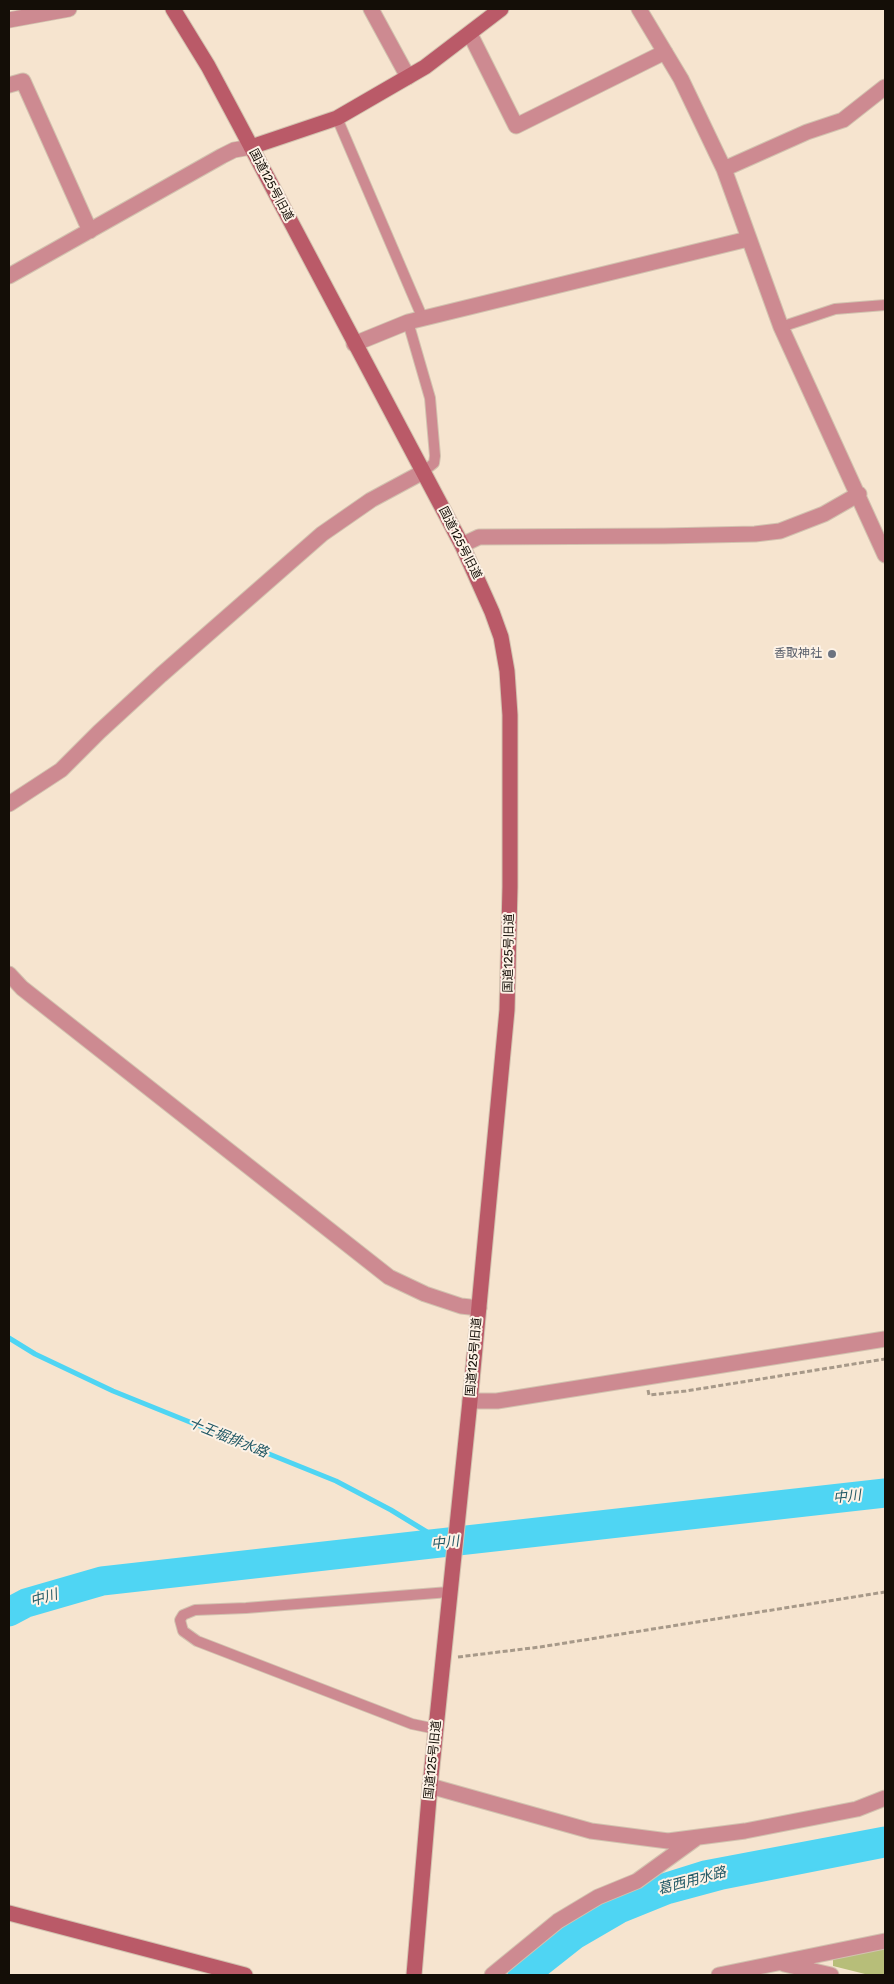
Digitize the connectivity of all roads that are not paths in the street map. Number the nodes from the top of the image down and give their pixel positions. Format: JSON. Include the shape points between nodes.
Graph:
{"nodes":[{"id":1,"x":69,"y":9,"type":"edge"},
{"id":2,"x":173,"y":9,"type":"edge"},
{"id":3,"x":371,"y":9,"type":"edge"},
{"id":4,"x":501,"y":9,"type":"edge"},
{"id":5,"x":639,"y":9,"type":"edge"},
{"id":6,"x":9,"y":20,"type":"edge"},
{"id":7,"x":470,"y":34,"type":"junction"},
{"id":8,"x":665,"y":52,"type":"junction"},
{"id":9,"x":408,"y":77,"type":"junction"},
{"id":10,"x":9,"y":84,"type":"edge"},
{"id":11,"x":885,"y":88,"type":"edge"},
{"id":12,"x":337,"y":118,"type":"junction"},
{"id":13,"x":251,"y":147,"type":"junction"},
{"id":14,"x":724,"y":169,"type":"junction"},
{"id":15,"x":90,"y":231,"type":"junction"},
{"id":16,"x":748,"y":239,"type":"junction"},
{"id":17,"x":9,"y":276,"type":"edge"},
{"id":18,"x":885,"y":305,"type":"edge"},
{"id":19,"x":416,"y":321,"type":"junction"},
{"id":20,"x":781,"y":327,"type":"junction"},
{"id":21,"x":354,"y":344,"type":"junction"},
{"id":22,"x":423,"y":472,"type":"junction"},
{"id":23,"x":859,"y":494,"type":"junction"},
{"id":24,"x":462,"y":545,"type":"junction"},
{"id":25,"x":885,"y":555,"type":"edge"},
{"id":26,"x":9,"y":804,"type":"edge"},
{"id":27,"x":9,"y":974,"type":"edge"},
{"id":28,"x":479,"y":1308,"type":"junction"},
{"id":29,"x":885,"y":1339,"type":"edge"},
{"id":30,"x":470,"y":1401,"type":"junction"},
{"id":31,"x":450,"y":1587,"type":"junction"},
{"id":32,"x":436,"y":1729,"type":"junction"},
{"id":33,"x":430,"y":1786,"type":"junction"},
{"id":34,"x":885,"y":1798,"type":"edge"},
{"id":35,"x":698,"y":1837,"type":"junction"},
{"id":36,"x":9,"y":1913,"type":"edge"},
{"id":37,"x":885,"y":1940,"type":"edge"},
{"id":38,"x":781,"y":1963,"type":"junction"},
{"id":39,"x":245,"y":1975,"type":"edge"},
{"id":40,"x":414,"y":1975,"type":"edge"},
{"id":41,"x":492,"y":1975,"type":"edge"},
{"id":42,"x":719,"y":1975,"type":"edge"},
{"id":43,"x":831,"y":1975,"type":"edge"}],
"edges":[{"from":1,"to":6,"type":"street"},
{"from":2,"to":13,"type":"street","name":"国道125号旧道"},
{"from":3,"to":9,"type":"street"},
{"from":4,"to":7,"type":"street"},
{"from":5,"to":8,"type":"street"},
{"from":7,"to":8,"type":"street","via":[[516,126]]},
{"from":7,"to":9,"type":"street"},
{"from":8,"to":14,"type":"street"},
{"from":9,"to":12,"type":"street"},
{"from":10,"to":15,"type":"street","via":[[23,81]]},
{"from":11,"to":14,"type":"street","via":[[844,120],[806,132]]},
{"from":12,"to":13,"type":"street"},
{"from":12,"to":19,"type":"lane"},
{"from":13,"to":15,"type":"street","via":[[222,156]]},
{"from":13,"to":21,"type":"street","name":"国道125号旧道"},
{"from":14,"to":16,"type":"street"},
{"from":15,"to":17,"type":"street"},
{"from":16,"to":19,"type":"street"},
{"from":16,"to":20,"type":"street"},
{"from":18,"to":20,"type":"lane","via":[[835,309]]},
{"from":19,"to":21,"type":"street"},
{"from":19,"to":22,"type":"lane","via":[[430,398],[435,456],[434,463]]},
{"from":20,"to":23,"type":"street"},
{"from":21,"to":22,"type":"street","name":"国道125号旧道"},
{"from":22,"to":24,"type":"street","name":"国道125号旧道"},
{"from":22,"to":26,"type":"street","via":[[371,500],[322,534],[162,674],[61,770]]},
{"from":23,"to":24,"type":"street","via":[[824,514],[780,531],[664,536],[479,537]]},
{"from":23,"to":25,"type":"street"},
{"from":24,"to":28,"type":"street","name":"国道125号旧道","via":[[501,637],[510,715],[507,1010]]},
{"from":27,"to":28,"type":"street","via":[[22,988],[389,1277],[425,1294],[461,1306]]},
{"from":28,"to":30,"type":"street","name":"国道125号旧道"},
{"from":29,"to":30,"type":"street","via":[[497,1401]]},
{"from":30,"to":31,"type":"street","name":"国道125号旧道"},
{"from":31,"to":32,"type":"street","name":"国道125号旧道"},
{"from":31,"to":32,"type":"lane","via":[[246,1608],[196,1610],[183,1615],[180,1620],[183,1630],[197,1641],[412,1724]]},
{"from":32,"to":33,"type":"street","name":"国道125号旧道"},
{"from":33,"to":35,"type":"street","via":[[591,1831],[668,1841]]},
{"from":33,"to":40,"type":"street","name":"国道125号旧道"},
{"from":34,"to":35,"type":"street","via":[[857,1809]]},
{"from":35,"to":41,"type":"street","via":[[637,1881],[558,1921]]},
{"from":36,"to":39,"type":"street"},
{"from":37,"to":38,"type":"street"},
{"from":38,"to":42,"type":"street"},
{"from":38,"to":43,"type":"street"}]}
